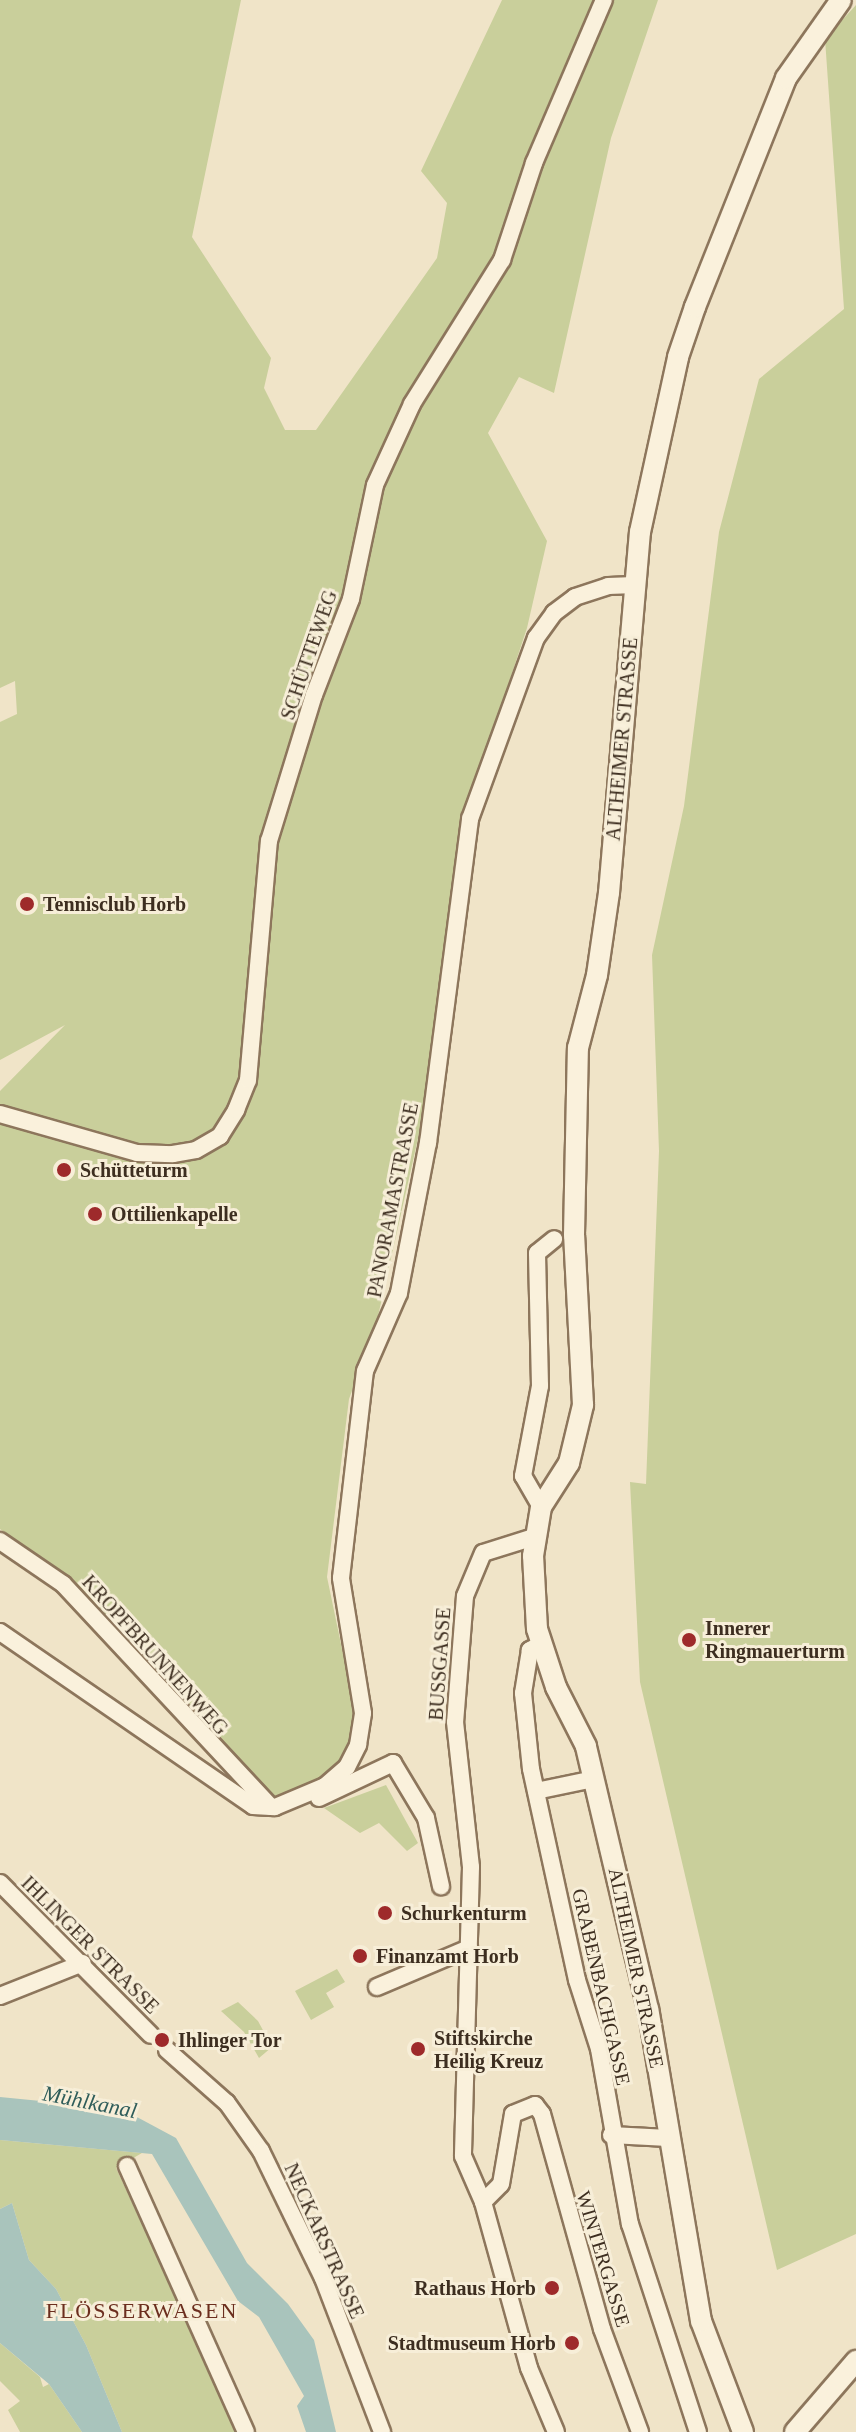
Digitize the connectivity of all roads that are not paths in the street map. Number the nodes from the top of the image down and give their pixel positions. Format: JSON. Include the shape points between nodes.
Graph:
{"nodes":[{"id":1,"x":604,"y":0,"type":"edge"},
{"id":2,"x":841,"y":0,"type":"edge"},
{"id":3,"x":635,"y":585,"type":"junction"},
{"id":4,"x":0,"y":1114,"type":"edge"},
{"id":5,"x":554,"y":1239,"type":"dead end"},
{"id":6,"x":541,"y":1507,"type":"junction"},
{"id":7,"x":534,"y":1537,"type":"junction"},
{"id":8,"x":0,"y":1541,"type":"edge"},
{"id":9,"x":0,"y":1632,"type":"edge"},
{"id":10,"x":541,"y":1644,"type":"junction"},
{"id":11,"x":594,"y":1779,"type":"junction"},
{"id":12,"x":536,"y":1791,"type":"junction"},
{"id":13,"x":295,"y":1798,"type":"junction"},
{"id":14,"x":271,"y":1807,"type":"junction"},
{"id":15,"x":0,"y":1883,"type":"edge"},
{"id":16,"x":441,"y":1886,"type":"dead end"},
{"id":17,"x":469,"y":1940,"type":"junction"},
{"id":18,"x":83,"y":1963,"type":"junction"},
{"id":19,"x":377,"y":1987,"type":"dead end"},
{"id":20,"x":0,"y":1996,"type":"edge"},
{"id":21,"x":151,"y":2035,"type":"dead end"},
{"id":22,"x":167,"y":2050,"type":"dead end"},
{"id":23,"x":611,"y":2135,"type":"junction"},
{"id":24,"x":668,"y":2138,"type":"junction"},
{"id":25,"x":127,"y":2166,"type":"dead end"},
{"id":26,"x":483,"y":2202,"type":"junction"},
{"id":27,"x":856,"y":2361,"type":"edge"},
{"id":28,"x":246,"y":2432,"type":"edge"},
{"id":29,"x":382,"y":2432,"type":"edge"},
{"id":30,"x":556,"y":2432,"type":"edge"},
{"id":31,"x":640,"y":2432,"type":"edge"},
{"id":32,"x":698,"y":2432,"type":"edge"},
{"id":33,"x":743,"y":2432,"type":"edge"},
{"id":34,"x":795,"y":2432,"type":"edge"}],
"edges":[{"from":1,"to":4,"type":"street","name":"SCHÜTTEWEG","via":[[534,163],[502,260],[412,404],[375,485],[351,599],[314,695],[269,841],[248,1080],[236,1110],[220,1136],[196,1150],[173,1154],[137,1153]]},
{"from":2,"to":3,"type":"street","name":"ALTHEIMER STRASSE","via":[[786,78],[695,307],[665,409]]},
{"from":3,"to":6,"type":"street","name":"ALTHEIMER STRASSE","via":[[609,893],[597,975],[578,1048],[574,1235],[583,1405],[569,1463]]},
{"from":3,"to":13,"type":"street","name":"PANORAMASTRASSE","via":[[608,586],[575,597],[554,613],[536,638],[470,819],[428,1143],[399,1293],[363,1386],[341,1578],[363,1713],[358,1745],[347,1767],[325,1786]]},
{"from":5,"to":6,"type":"street","via":[[537,1253],[540,1386],[523,1476]]},
{"from":6,"to":7,"type":"street","name":"ALTHEIMER STRASSE"},
{"from":7,"to":10,"type":"street","name":"ALTHEIMER STRASSE","via":[[534,1614]]},
{"from":7,"to":17,"type":"street","name":"BUSSGASSE","via":[[483,1553],[465,1596],[455,1722],[469,1819]]},
{"from":8,"to":14,"type":"street","name":"KROPFBRUNNENWEG","via":[[81,1601]]},
{"from":9,"to":14,"type":"street","via":[[238,1798]]},
{"from":10,"to":11,"type":"street","name":"ALTHEIMER STRASSE","via":[[583,1738]]},
{"from":10,"to":12,"type":"street","name":"GRABENBACHGASSE","via":[[530,1650],[523,1693]]},
{"from":11,"to":12,"type":"street"},
{"from":11,"to":24,"type":"street","name":"ALTHEIMER STRASSE","via":[[648,2009]]},
{"from":12,"to":23,"type":"street","name":"GRABENBACHGASSE","via":[[577,1980],[599,2049]]},
{"from":13,"to":14,"type":"street","name":"PANORAMASTRASSE"},
{"from":13,"to":16,"type":"street","via":[[308,1803],[393,1763],[426,1818]]},
{"from":15,"to":18,"type":"street","name":"IHLINGER STRASSE"},
{"from":17,"to":19,"type":"street"},
{"from":17,"to":26,"type":"street","name":"BUSSGASSE","via":[[463,2156]]},
{"from":18,"to":20,"type":"street"},
{"from":18,"to":21,"type":"street","name":"IHLINGER STRASSE"},
{"from":22,"to":29,"type":"street","name":"NECKARSTRASSE","via":[[227,2103],[261,2151],[323,2278]]},
{"from":23,"to":24,"type":"street"},
{"from":23,"to":32,"type":"street","name":"GRABENBACHGASSE","via":[[630,2224]]},
{"from":24,"to":33,"type":"street","name":"ALTHEIMER STRASSE","via":[[701,2321]]},
{"from":25,"to":28,"type":"street"},
{"from":26,"to":30,"type":"street","name":"BUSSGASSE","via":[[529,2368]]},
{"from":26,"to":31,"type":"street","name":"WINTERGASSE","via":[[501,2184],[513,2114],[535,2105],[542,2114],[576,2248]]},
{"from":27,"to":34,"type":"street"}]}
